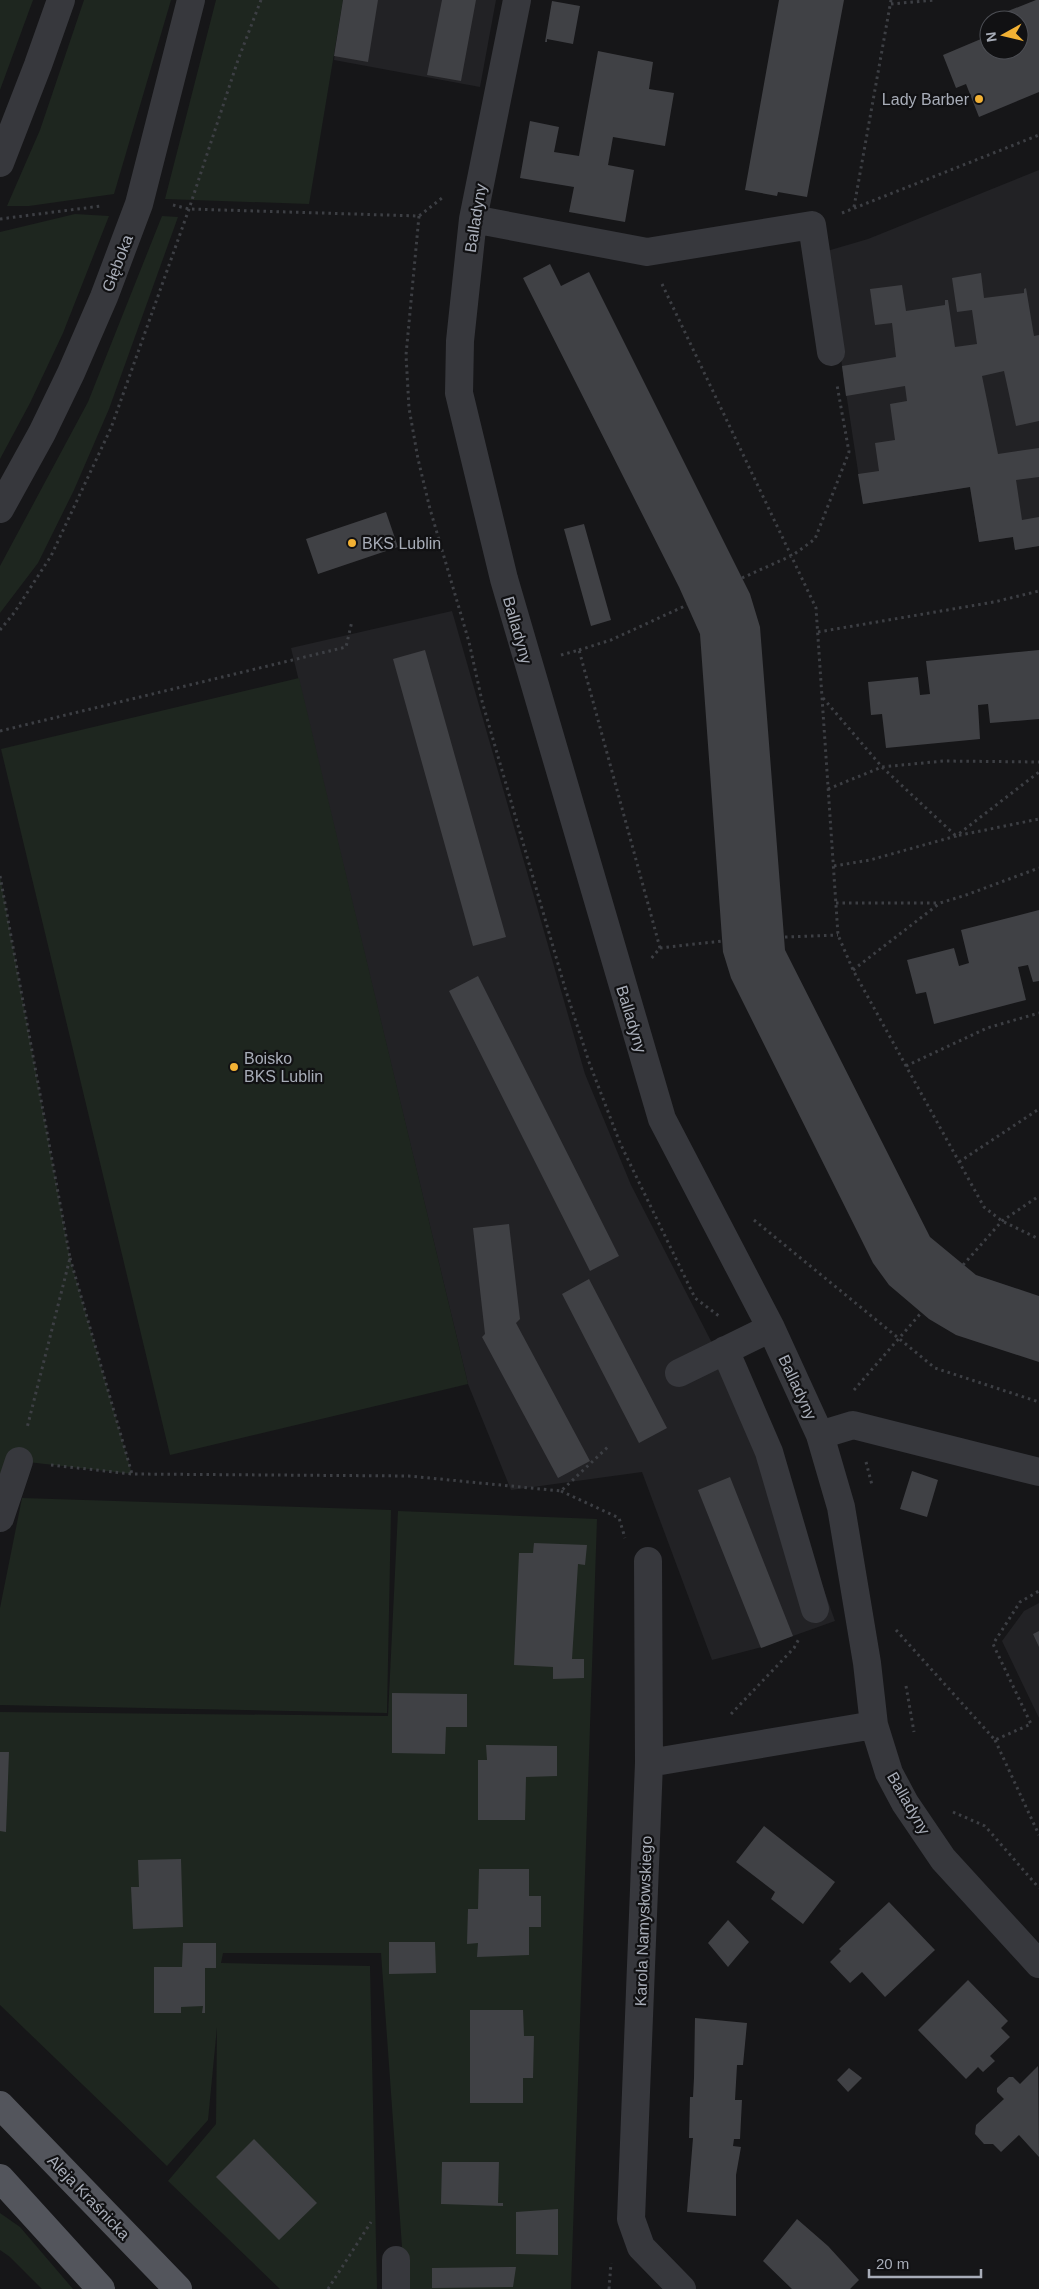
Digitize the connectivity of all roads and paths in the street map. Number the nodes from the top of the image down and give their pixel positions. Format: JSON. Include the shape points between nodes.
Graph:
{"nodes":[{"id":1,"x":61,"y":0,"type":"edge"},
{"id":2,"x":191,"y":0,"type":"edge"},
{"id":3,"x":261,"y":0,"type":"edge"},
{"id":4,"x":517,"y":0,"type":"edge"},
{"id":5,"x":935,"y":0,"type":"edge"},
{"id":6,"x":891,"y":2,"type":"edge"},
{"id":7,"x":1039,"y":135,"type":"edge"},
{"id":8,"x":0,"y":163,"type":"edge"},
{"id":9,"x":445,"y":195,"type":"dead end"},
{"id":10,"x":166,"y":203,"type":"dead end"},
{"id":11,"x":102,"y":206,"type":"dead end"},
{"id":12,"x":854,"y":208,"type":"junction"},
{"id":13,"x":189,"y":209,"type":"junction"},
{"id":14,"x":419,"y":216,"type":"junction"},
{"id":15,"x":473,"y":219,"type":"junction"},
{"id":16,"x":0,"y":220,"type":"edge"},
{"id":17,"x":812,"y":225,"type":"junction"},
{"id":18,"x":647,"y":252,"type":"junction"},
{"id":19,"x":831,"y":352,"type":"joint"},
{"id":20,"x":0,"y":509,"type":"edge"},
{"id":21,"x":793,"y":555,"type":"junction"},
{"id":22,"x":742,"y":578,"type":"dead end"},
{"id":23,"x":1039,"y":592,"type":"edge"},
{"id":24,"x":687,"y":605,"type":"dead end"},
{"id":25,"x":352,"y":621,"type":"dead end"},
{"id":26,"x":0,"y":630,"type":"edge"},
{"id":27,"x":818,"y":632,"type":"junction"},
{"id":28,"x":558,"y":646,"type":"dead end"},
{"id":29,"x":579,"y":650,"type":"junction"},
{"id":30,"x":822,"y":697,"type":"junction"},
{"id":31,"x":0,"y":731,"type":"edge"},
{"id":32,"x":1039,"y":762,"type":"edge"},
{"id":33,"x":882,"y":767,"type":"junction"},
{"id":34,"x":1039,"y":772,"type":"edge"},
{"id":35,"x":828,"y":788,"type":"junction"},
{"id":36,"x":1039,"y":819,"type":"edge"},
{"id":37,"x":956,"y":836,"type":"junction"},
{"id":38,"x":834,"y":866,"type":"junction"},
{"id":39,"x":1039,"y":868,"type":"edge"},
{"id":40,"x":0,"y":876,"type":"edge"},
{"id":41,"x":836,"y":903,"type":"junction"},
{"id":42,"x":940,"y":903,"type":"junction"},
{"id":43,"x":838,"y":936,"type":"junction"},
{"id":44,"x":785,"y":937,"type":"dead end"},
{"id":45,"x":722,"y":941,"type":"dead end"},
{"id":46,"x":660,"y":948,"type":"junction"},
{"id":47,"x":652,"y":969,"type":"dead end"},
{"id":48,"x":853,"y":970,"type":"junction"},
{"id":49,"x":1039,"y":1013,"type":"edge"},
{"id":50,"x":906,"y":1066,"type":"junction"},
{"id":51,"x":1039,"y":1109,"type":"edge"},
{"id":52,"x":958,"y":1162,"type":"junction"},
{"id":53,"x":1039,"y":1196,"type":"edge"},
{"id":54,"x":1002,"y":1221,"type":"junction"},
{"id":55,"x":753,"y":1224,"type":"dead end"},
{"id":56,"x":1039,"y":1239,"type":"edge"},
{"id":57,"x":70,"y":1258,"type":"junction"},
{"id":58,"x":963,"y":1265,"type":"dead end"},
{"id":59,"x":921,"y":1313,"type":"dead end"},
{"id":60,"x":748,"y":1339,"type":"junction"},
{"id":61,"x":900,"y":1339,"type":"junction"},
{"id":62,"x":679,"y":1373,"type":"dead end"},
{"id":63,"x":1039,"y":1402,"type":"edge"},
{"id":64,"x":853,"y":1425,"type":"junction"},
{"id":65,"x":820,"y":1435,"type":"junction"},
{"id":66,"x":610,"y":1445,"type":"dead end"},
{"id":67,"x":18,"y":1461,"type":"junction"},
{"id":68,"x":1039,"y":1472,"type":"edge"},
{"id":69,"x":132,"y":1474,"type":"junction"},
{"id":70,"x":561,"y":1491,"type":"junction"},
{"id":71,"x":873,"y":1495,"type":"dead end"},
{"id":72,"x":0,"y":1518,"type":"edge"},
{"id":73,"x":626,"y":1544,"type":"dead end"},
{"id":74,"x":648,"y":1561,"type":"dead end"},
{"id":75,"x":1039,"y":1591,"type":"edge"},
{"id":76,"x":815,"y":1609,"type":"joint"},
{"id":77,"x":897,"y":1641,"type":"dead end"},
{"id":78,"x":906,"y":1686,"type":"dead end"},
{"id":79,"x":726,"y":1718,"type":"dead end"},
{"id":80,"x":874,"y":1725,"type":"junction"},
{"id":81,"x":914,"y":1734,"type":"dead end"},
{"id":82,"x":995,"y":1740,"type":"junction"},
{"id":83,"x":649,"y":1763,"type":"junction"},
{"id":84,"x":949,"y":1810,"type":"dead end"},
{"id":85,"x":1039,"y":1836,"type":"edge"},
{"id":86,"x":1039,"y":1888,"type":"edge"},
{"id":87,"x":1039,"y":1964,"type":"edge"},
{"id":88,"x":0,"y":2105,"type":"edge"},
{"id":89,"x":3,"y":2185,"type":"edge"},
{"id":90,"x":371,"y":2222,"type":"dead end"},
{"id":91,"x":611,"y":2257,"type":"dead end"},
{"id":92,"x":396,"y":2260,"type":"dead end"},
{"id":93,"x":101,"y":2289,"type":"edge"},
{"id":94,"x":178,"y":2289,"type":"edge"},
{"id":95,"x":328,"y":2289,"type":"edge"},
{"id":96,"x":396,"y":2289,"type":"edge"},
{"id":97,"x":609,"y":2289,"type":"edge"},
{"id":98,"x":682,"y":2289,"type":"edge"}],
"edges":[{"from":1,"to":8,"type":"street"},
{"from":2,"to":20,"type":"street","name":"Głęboka","via":[[139,204],[71,373]]},
{"from":3,"to":13,"type":"path"},
{"from":4,"to":15,"type":"street","name":"Balladyny"},
{"from":5,"to":6,"type":"path"},
{"from":6,"to":12,"type":"path"},
{"from":7,"to":12,"type":"path"},
{"from":9,"to":14,"type":"path"},
{"from":10,"to":13,"type":"path"},
{"from":11,"to":16,"type":"path"},
{"from":12,"to":17,"type":"path"},
{"from":13,"to":14,"type":"path"},
{"from":13,"to":26,"type":"path","via":[[111,428],[87,482],[51,556]]},
{"from":14,"to":60,"type":"path","via":[[406,355],[409,408],[418,459],[469,642],[482,701],[565,988],[620,1144],[695,1298]]},
{"from":15,"to":18,"type":"street"},
{"from":15,"to":60,"type":"street","name":"Balladyny","via":[[460,341],[459,393],[504,579],[662,1119]]},
{"from":17,"to":18,"type":"street"},
{"from":17,"to":19,"type":"street"},
{"from":18,"to":21,"type":"path"},
{"from":19,"to":21,"type":"path","via":[[849,452],[815,539]]},
{"from":21,"to":22,"type":"path"},
{"from":21,"to":27,"type":"path","via":[[816,608]]},
{"from":23,"to":27,"type":"path"},
{"from":24,"to":29,"type":"path","via":[[611,640]]},
{"from":25,"to":31,"type":"path","via":[[346,646]]},
{"from":27,"to":30,"type":"path"},
{"from":28,"to":29,"type":"path","via":[[561,655]]},
{"from":29,"to":46,"type":"path"},
{"from":30,"to":33,"type":"path"},
{"from":30,"to":35,"type":"path"},
{"from":32,"to":33,"type":"path","via":[[944,761]]},
{"from":33,"to":35,"type":"path"},
{"from":33,"to":37,"type":"path"},
{"from":34,"to":37,"type":"path"},
{"from":35,"to":38,"type":"path"},
{"from":36,"to":37,"type":"path"},
{"from":37,"to":38,"type":"path","via":[[870,860]]},
{"from":38,"to":41,"type":"path"},
{"from":39,"to":42,"type":"path"},
{"from":40,"to":57,"type":"path"},
{"from":41,"to":42,"type":"path"},
{"from":41,"to":43,"type":"path"},
{"from":42,"to":48,"type":"path"},
{"from":43,"to":44,"type":"path"},
{"from":43,"to":48,"type":"path"},
{"from":45,"to":46,"type":"path"},
{"from":46,"to":47,"type":"path","via":[[650,961]]},
{"from":48,"to":50,"type":"path"},
{"from":49,"to":50,"type":"path","via":[[987,1028]]},
{"from":50,"to":52,"type":"path"},
{"from":51,"to":52,"type":"path"},
{"from":52,"to":54,"type":"path","via":[[984,1207]]},
{"from":53,"to":54,"type":"path"},
{"from":54,"to":56,"type":"path"},
{"from":54,"to":58,"type":"path"},
{"from":55,"to":61,"type":"path","via":[[748,1215]]},
{"from":57,"to":67,"type":"path"},
{"from":57,"to":69,"type":"path"},
{"from":59,"to":61,"type":"path"},
{"from":60,"to":62,"type":"street"},
{"from":60,"to":65,"type":"street","name":"Balladyny"},
{"from":60,"to":76,"type":"street","via":[[769,1452]]},
{"from":61,"to":63,"type":"path","via":[[936,1368]]},
{"from":61,"to":64,"type":"path","via":[[842,1404]]},
{"from":64,"to":65,"type":"street"},
{"from":64,"to":68,"type":"street"},
{"from":64,"to":71,"type":"path","via":[[871,1476]]},
{"from":65,"to":80,"type":"street","name":"Balladyny","via":[[841,1507]]},
{"from":66,"to":70,"type":"path"},
{"from":67,"to":69,"type":"path"},
{"from":67,"to":72,"type":"street"},
{"from":69,"to":70,"type":"path","via":[[409,1476]]},
{"from":70,"to":73,"type":"path","via":[[619,1518]]},
{"from":74,"to":83,"type":"street","name":"Karola Namysłowskiego"},
{"from":75,"to":82,"type":"path","via":[[1020,1602],[993,1644],[1030,1724]]},
{"from":76,"to":79,"type":"path","via":[[794,1648]]},
{"from":77,"to":82,"type":"path","via":[[893,1627]]},
{"from":78,"to":81,"type":"path"},
{"from":80,"to":83,"type":"street"},
{"from":80,"to":87,"type":"street","name":"Balladyny","via":[[889,1773],[904,1803],[943,1859]]},
{"from":82,"to":85,"type":"path"},
{"from":83,"to":98,"type":"street","name":"Karola Namysłowskiego","via":[[631,2219],[641,2247]]},
{"from":84,"to":86,"type":"path","via":[[985,1826]]},
{"from":88,"to":94,"type":"main road","name":"Aleja Kraśnicka"},
{"from":89,"to":93,"type":"main road"},
{"from":90,"to":95,"type":"path"},
{"from":91,"to":97,"type":"path"},
{"from":92,"to":96,"type":"street"}]}
